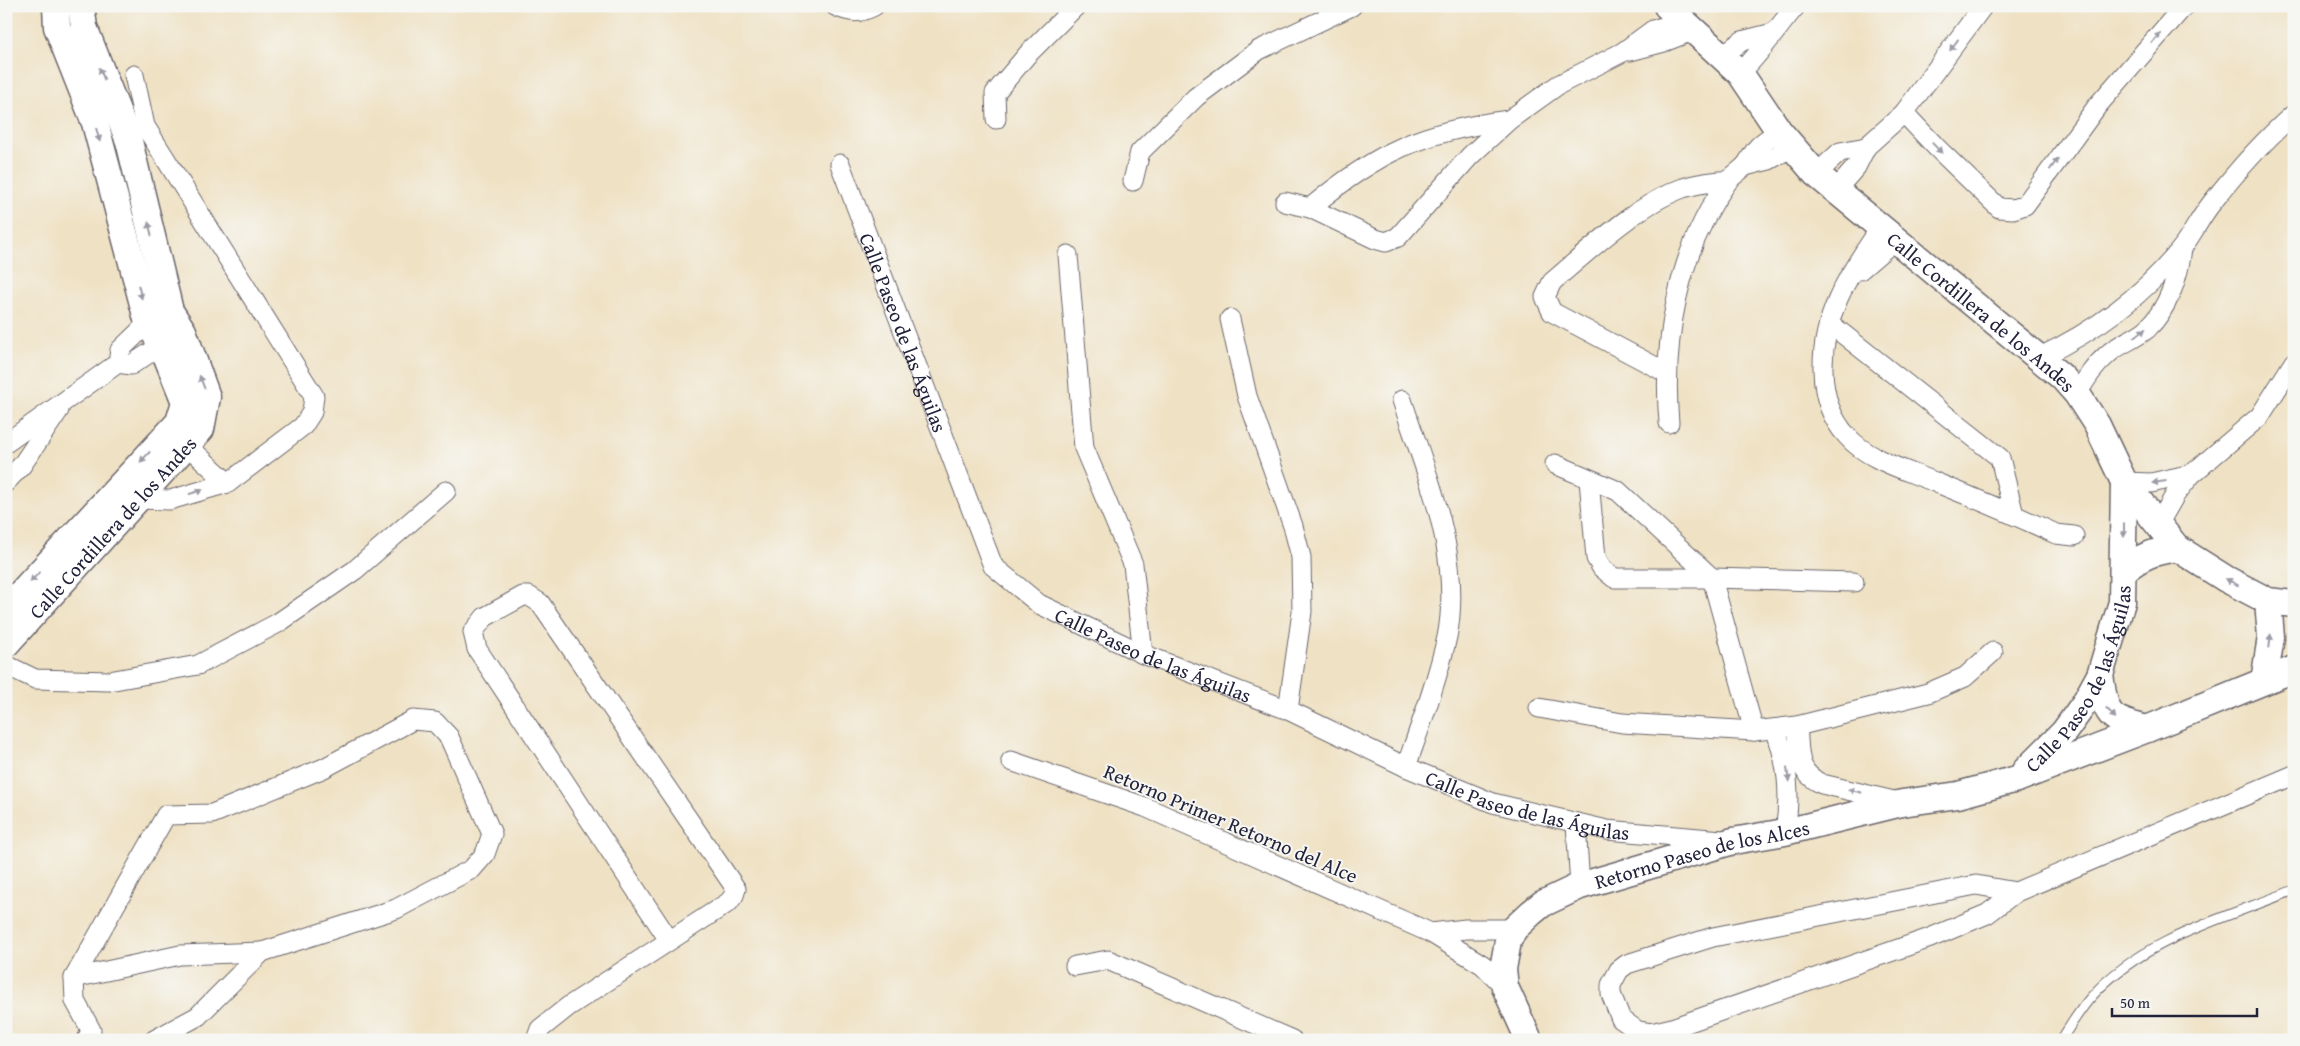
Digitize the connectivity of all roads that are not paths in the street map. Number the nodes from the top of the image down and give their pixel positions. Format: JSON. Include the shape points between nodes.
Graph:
{"nodes":[{"id":1,"x":56,"y":6,"type":"edge"},
{"id":2,"x":81,"y":6,"type":"edge"},
{"id":3,"x":835,"y":6,"type":"edge"},
{"id":4,"x":874,"y":6,"type":"edge"},
{"id":5,"x":1076,"y":6,"type":"edge"},
{"id":6,"x":1352,"y":6,"type":"edge"},
{"id":7,"x":1796,"y":6,"type":"edge"},
{"id":8,"x":1983,"y":6,"type":"edge"},
{"id":9,"x":2184,"y":6,"type":"edge"},
{"id":10,"x":1682,"y":19,"type":"edge"},
{"id":11,"x":1732,"y":64,"type":"junction"},
{"id":12,"x":134,"y":75,"type":"dead end"},
{"id":13,"x":1904,"y":112,"type":"junction"},
{"id":14,"x":2294,"y":114,"type":"edge"},
{"id":15,"x":996,"y":119,"type":"dead end"},
{"id":16,"x":1509,"y":120,"type":"junction"},
{"id":17,"x":1785,"y":139,"type":"junction"},
{"id":18,"x":1866,"y":147,"type":"junction"},
{"id":19,"x":840,"y":164,"type":"dead end"},
{"id":20,"x":1816,"y":174,"type":"junction"},
{"id":21,"x":1729,"y":180,"type":"junction"},
{"id":22,"x":1133,"y":181,"type":"dead end"},
{"id":23,"x":1835,"y":191,"type":"junction"},
{"id":24,"x":1285,"y":202,"type":"dead end"},
{"id":25,"x":1310,"y":208,"type":"junction"},
{"id":26,"x":1888,"y":234,"type":"junction"},
{"id":27,"x":2182,"y":247,"type":"junction"},
{"id":28,"x":1068,"y":255,"type":"dead end"},
{"id":29,"x":1230,"y":319,"type":"dead end"},
{"id":30,"x":1829,"y":323,"type":"junction"},
{"id":31,"x":166,"y":327,"type":"junction"},
{"id":32,"x":2091,"y":330,"type":"junction"},
{"id":33,"x":2109,"y":353,"type":"junction"},
{"id":34,"x":2040,"y":357,"type":"junction"},
{"id":35,"x":2294,"y":362,"type":"edge"},
{"id":36,"x":118,"y":363,"type":"junction"},
{"id":37,"x":1667,"y":373,"type":"junction"},
{"id":38,"x":2077,"y":394,"type":"junction"},
{"id":39,"x":1402,"y":400,"type":"dead end"},
{"id":40,"x":64,"y":403,"type":"junction"},
{"id":41,"x":1669,"y":423,"type":"dead end"},
{"id":42,"x":178,"y":438,"type":"junction"},
{"id":43,"x":6,"y":444,"type":"edge"},
{"id":44,"x":1555,"y":464,"type":"dead end"},
{"id":45,"x":2192,"y":474,"type":"junction"},
{"id":46,"x":1589,"y":480,"type":"junction"},
{"id":47,"x":6,"y":482,"type":"edge"},
{"id":48,"x":2124,"y":482,"type":"junction"},
{"id":49,"x":228,"y":483,"type":"junction"},
{"id":50,"x":116,"y":488,"type":"junction"},
{"id":51,"x":446,"y":492,"type":"dead end"},
{"id":52,"x":139,"y":499,"type":"junction"},
{"id":53,"x":2014,"y":515,"type":"junction"},
{"id":54,"x":2159,"y":524,"type":"junction"},
{"id":55,"x":2074,"y":536,"type":"dead end"},
{"id":56,"x":2177,"y":548,"type":"junction"},
{"id":57,"x":2123,"y":571,"type":"junction"},
{"id":58,"x":1712,"y":578,"type":"junction"},
{"id":59,"x":1854,"y":582,"type":"dead end"},
{"id":60,"x":2268,"y":601,"type":"junction"},
{"id":61,"x":2294,"y":604,"type":"edge"},
{"id":62,"x":6,"y":609,"type":"edge"},
{"id":63,"x":8,"y":637,"type":"edge"},
{"id":64,"x":1994,"y":652,"type":"dead end"},
{"id":65,"x":1143,"y":654,"type":"junction"},
{"id":66,"x":6,"y":665,"type":"edge"},
{"id":67,"x":2294,"y":669,"type":"edge"},
{"id":68,"x":2100,"y":676,"type":"junction"},
{"id":69,"x":2264,"y":681,"type":"junction"},
{"id":70,"x":1539,"y":708,"type":"dead end"},
{"id":71,"x":1288,"y":710,"type":"junction"},
{"id":72,"x":1787,"y":727,"type":"junction"},
{"id":73,"x":2147,"y":729,"type":"junction"},
{"id":74,"x":1754,"y":731,"type":"junction"},
{"id":75,"x":1011,"y":761,"type":"dead end"},
{"id":76,"x":1406,"y":767,"type":"junction"},
{"id":77,"x":2294,"y":775,"type":"edge"},
{"id":78,"x":2017,"y":779,"type":"junction"},
{"id":79,"x":1902,"y":803,"type":"junction"},
{"id":80,"x":1576,"y":824,"type":"junction"},
{"id":81,"x":1785,"y":832,"type":"junction"},
{"id":82,"x":1733,"y":841,"type":"junction"},
{"id":83,"x":1580,"y":886,"type":"junction"},
{"id":84,"x":2294,"y":890,"type":"edge"},
{"id":85,"x":2016,"y":892,"type":"junction"},
{"id":86,"x":1514,"y":929,"type":"junction"},
{"id":87,"x":1431,"y":933,"type":"junction"},
{"id":88,"x":669,"y":940,"type":"junction"},
{"id":89,"x":262,"y":952,"type":"junction"},
{"id":90,"x":1075,"y":966,"type":"dead end"},
{"id":91,"x":74,"y":978,"type":"junction"},
{"id":92,"x":1505,"y":988,"type":"junction"},
{"id":93,"x":87,"y":1040,"type":"edge"},
{"id":94,"x":154,"y":1040,"type":"edge"},
{"id":95,"x":536,"y":1040,"type":"edge"},
{"id":96,"x":1292,"y":1040,"type":"edge"},
{"id":97,"x":1529,"y":1040,"type":"edge"},
{"id":98,"x":2061,"y":1040,"type":"edge"}],
"edges":[{"from":1,"to":31,"type":"street","name":"Calle Cordillera de los Andes","one_way":true,"via":[[57,27],[95,123]]},
{"from":31,"to":2,"type":"street","name":"Calle Cordillera de los Andes","one_way":true,"via":[[129,141],[84,28]]},
{"from":3,"to":4,"type":"street","via":[[848,12],[862,13]]},
{"from":5,"to":15,"type":"street","via":[[995,93]]},
{"from":6,"to":22,"type":"street","via":[[1259,50],[1196,97],[1140,152]]},
{"from":7,"to":11,"type":"street","via":[[1757,57]]},
{"from":8,"to":13,"type":"street","one_way":true},
{"from":13,"to":9,"type":"street","one_way":true,"via":[[1999,208],[2013,209],[2025,205],[2098,105]]},
{"from":10,"to":11,"type":"street","name":"Calle Cordillera de los Andes"},
{"from":10,"to":16,"type":"street","via":[[1664,42],[1623,52],[1558,85]]},
{"from":11,"to":17,"type":"street","name":"Calle Cordillera de los Andes"},
{"from":12,"to":49,"type":"street","via":[[145,126],[314,396],[312,412],[303,426]]},
{"from":13,"to":18,"type":"street"},
{"from":14,"to":27,"type":"street","via":[[2239,169]]},
{"from":16,"to":25,"type":"street","via":[[1465,126],[1414,141],[1344,179]]},
{"from":16,"to":25,"type":"street","via":[[1470,156],[1398,238],[1386,242],[1375,239]]},
{"from":17,"to":20,"type":"street","name":"Calle Cordillera de los Andes"},
{"from":17,"to":21,"type":"street","via":[[1769,160],[1745,166]]},
{"from":18,"to":20,"type":"street","via":[[1840,152]]},
{"from":18,"to":23,"type":"street","via":[[1856,167]]},
{"from":19,"to":65,"type":"street","name":"Calle Paseo de las Águilas","via":[[993,566],[1039,604]]},
{"from":20,"to":23,"type":"street","name":"Calle Cordillera de los Andes"},
{"from":21,"to":37,"type":"street","via":[[1703,224],[1684,272],[1672,322]]},
{"from":21,"to":37,"type":"street","via":[[1682,188],[1632,216],[1552,282],[1546,297],[1552,312]]},
{"from":23,"to":26,"type":"street","name":"Calle Cordillera de los Andes"},
{"from":24,"to":25,"type":"street"},
{"from":26,"to":30,"type":"street","via":[[1846,282]]},
{"from":26,"to":34,"type":"street","name":"Calle Cordillera de los Andes"},
{"from":27,"to":32,"type":"street","via":[[2140,292]]},
{"from":33,"to":27,"type":"street","one_way":true,"via":[[2148,328],[2162,309],[2176,281]]},
{"from":28,"to":65,"type":"street","via":[[1084,448],[1133,564]]},
{"from":29,"to":71,"type":"street","via":[[1247,396],[1294,526],[1301,557],[1302,612]]},
{"from":30,"to":53,"type":"street","via":[[2000,458]]},
{"from":30,"to":53,"type":"street","via":[[1823,384],[1831,410],[1847,436],[1878,458]]},
{"from":31,"to":36,"type":"street","via":[[120,350]]},
{"from":31,"to":36,"type":"street","via":[[131,365]]},
{"from":31,"to":42,"type":"street","name":"Calle Cordillera de los Andes","via":[[207,397],[201,429]]},
{"from":32,"to":33,"type":"street"},
{"from":32,"to":34,"type":"street"},
{"from":33,"to":38,"type":"street","via":[[2088,374]]},
{"from":34,"to":38,"type":"street","name":"Calle Cordillera de los Andes"},
{"from":35,"to":45,"type":"street","via":[[2260,416]]},
{"from":36,"to":40,"type":"street"},
{"from":37,"to":41,"type":"street"},
{"from":38,"to":48,"type":"street","name":"Calle Cordillera de los Andes","via":[[2097,425]]},
{"from":39,"to":76,"type":"street","via":[[1440,515],[1449,570],[1450,606],[1447,635],[1432,692]]},
{"from":40,"to":43,"type":"street"},
{"from":40,"to":47,"type":"street","via":[[22,465]]},
{"from":42,"to":49,"type":"street"},
{"from":42,"to":50,"type":"street","name":"Calle Cordillera de los Andes","one_way":true},
{"from":42,"to":52,"type":"street","name":"Calle Cordillera de los Andes"},
{"from":44,"to":46,"type":"street"},
{"from":45,"to":48,"type":"street","one_way":true,"via":[[2151,483]]},
{"from":45,"to":54,"type":"street","via":[[2175,495]]},
{"from":46,"to":58,"type":"street","via":[[1618,491]]},
{"from":46,"to":58,"type":"street","via":[[1596,558],[1614,578]]},
{"from":48,"to":54,"type":"street","name":"Calle Cordillera de los Andes"},
{"from":48,"to":57,"type":"street","name":"Calle Paseo de las Águilas","one_way":true},
{"from":52,"to":49,"type":"street","one_way":true,"via":[[170,500]]},
{"from":50,"to":52,"type":"street"},
{"from":50,"to":62,"type":"street","name":"Calle Cordillera de los Andes","one_way":true},
{"from":51,"to":66,"type":"street","via":[[355,570],[278,623],[198,664],[108,681],[36,679]]},
{"from":52,"to":63,"type":"street","name":"Calle Cordillera de los Andes"},
{"from":53,"to":55,"type":"street","via":[[2056,534]]},
{"from":54,"to":56,"type":"street","name":"Calle Cordillera de los Andes"},
{"from":56,"to":57,"type":"street","via":[[2140,557]]},
{"from":60,"to":56,"type":"street","name":"Calle Cordillera de los Andes","one_way":true},
{"from":57,"to":68,"type":"street","name":"Calle Paseo de las Águilas","via":[[2122,602]]},
{"from":58,"to":59,"type":"street"},
{"from":58,"to":74,"type":"street"},
{"from":60,"to":61,"type":"street","name":"Calle Cordillera de los Andes"},
{"from":69,"to":60,"type":"street","one_way":true,"via":[[2271,637]]},
{"from":64,"to":72,"type":"street","via":[[1965,677],[1928,693]]},
{"from":65,"to":71,"type":"street","name":"Calle Paseo de las Águilas"},
{"from":67,"to":69,"type":"street","name":"Calle Paseo de las Águilas"},
{"from":68,"to":73,"type":"street","one_way":true,"via":[[2109,713],[2124,723]]},
{"from":68,"to":78,"type":"street","name":"Calle Paseo de las Águilas","via":[[2064,732]]},
{"from":69,"to":73,"type":"street","name":"Calle Paseo de las Águilas"},
{"from":70,"to":74,"type":"street","via":[[1622,723]]},
{"from":71,"to":76,"type":"street","name":"Calle Paseo de las Águilas"},
{"from":72,"to":74,"type":"street"},
{"from":79,"to":72,"type":"street","one_way":true,"via":[[1822,784],[1811,778],[1802,769]]},
{"from":72,"to":81,"type":"street","one_way":true,"via":[[1784,753],[1790,805]]},
{"from":73,"to":78,"type":"street","name":"Calle Paseo de las Águilas"},
{"from":75,"to":87,"type":"street","name":"Retorno Primer Retorno del Alce","via":[[1145,808]]},
{"from":76,"to":80,"type":"street","name":"Calle Paseo de las Águilas","via":[[1493,803]]},
{"from":77,"to":85,"type":"street"},
{"from":78,"to":79,"type":"street","name":"Retorno Paseo de los Alces","via":[[1958,795]]},
{"from":79,"to":81,"type":"street","name":"Retorno Paseo de los Alces"},
{"from":80,"to":82,"type":"street","name":"Calle Paseo de las Águilas","via":[[1607,830]]},
{"from":80,"to":83,"type":"street"},
{"from":81,"to":82,"type":"street","name":"Retorno Paseo de los Alces"},
{"from":82,"to":83,"type":"street","name":"Retorno Paseo de los Alces"},
{"from":83,"to":86,"type":"street","name":"Retorno Paseo de los Alces","via":[[1542,904]]},
{"from":84,"to":98,"type":"lane","via":[[2165,942],[2119,971],[2092,996]]},
{"from":85,"to":85,"type":"street","via":[[1976,885],[1713,937],[1627,964],[1614,975],[1611,994],[1621,1019],[1629,1026],[1651,1033],[1672,1028],[1930,938],[1987,914]]},
{"from":86,"to":87,"type":"street","via":[[1466,928]]},
{"from":86,"to":92,"type":"street","name":"Retorno Paseo de los Alces","via":[[1502,968]]},
{"from":87,"to":92,"type":"street","name":"Retorno Primer Retorno del Alce","via":[[1484,965]]},
{"from":88,"to":88,"type":"street","via":[[477,649],[473,632],[480,622],[523,596],[540,602],[736,889],[729,902]]},
{"from":88,"to":95,"type":"street","via":[[569,1006],[540,1029]]},
{"from":89,"to":91,"type":"street","via":[[180,955]]},
{"from":89,"to":91,"type":"street","via":[[396,908],[472,869],[486,854],[492,834],[449,737],[434,722],[413,720],[324,768],[212,814],[166,815]]},
{"from":89,"to":94,"type":"street","via":[[198,1016]]},
{"from":90,"to":96,"type":"street","via":[[1108,960]]},
{"from":91,"to":93,"type":"street","via":[[75,1000],[90,1030]]},
{"from":92,"to":97,"type":"street","name":"Retorno Paseo de los Alces"}]}
